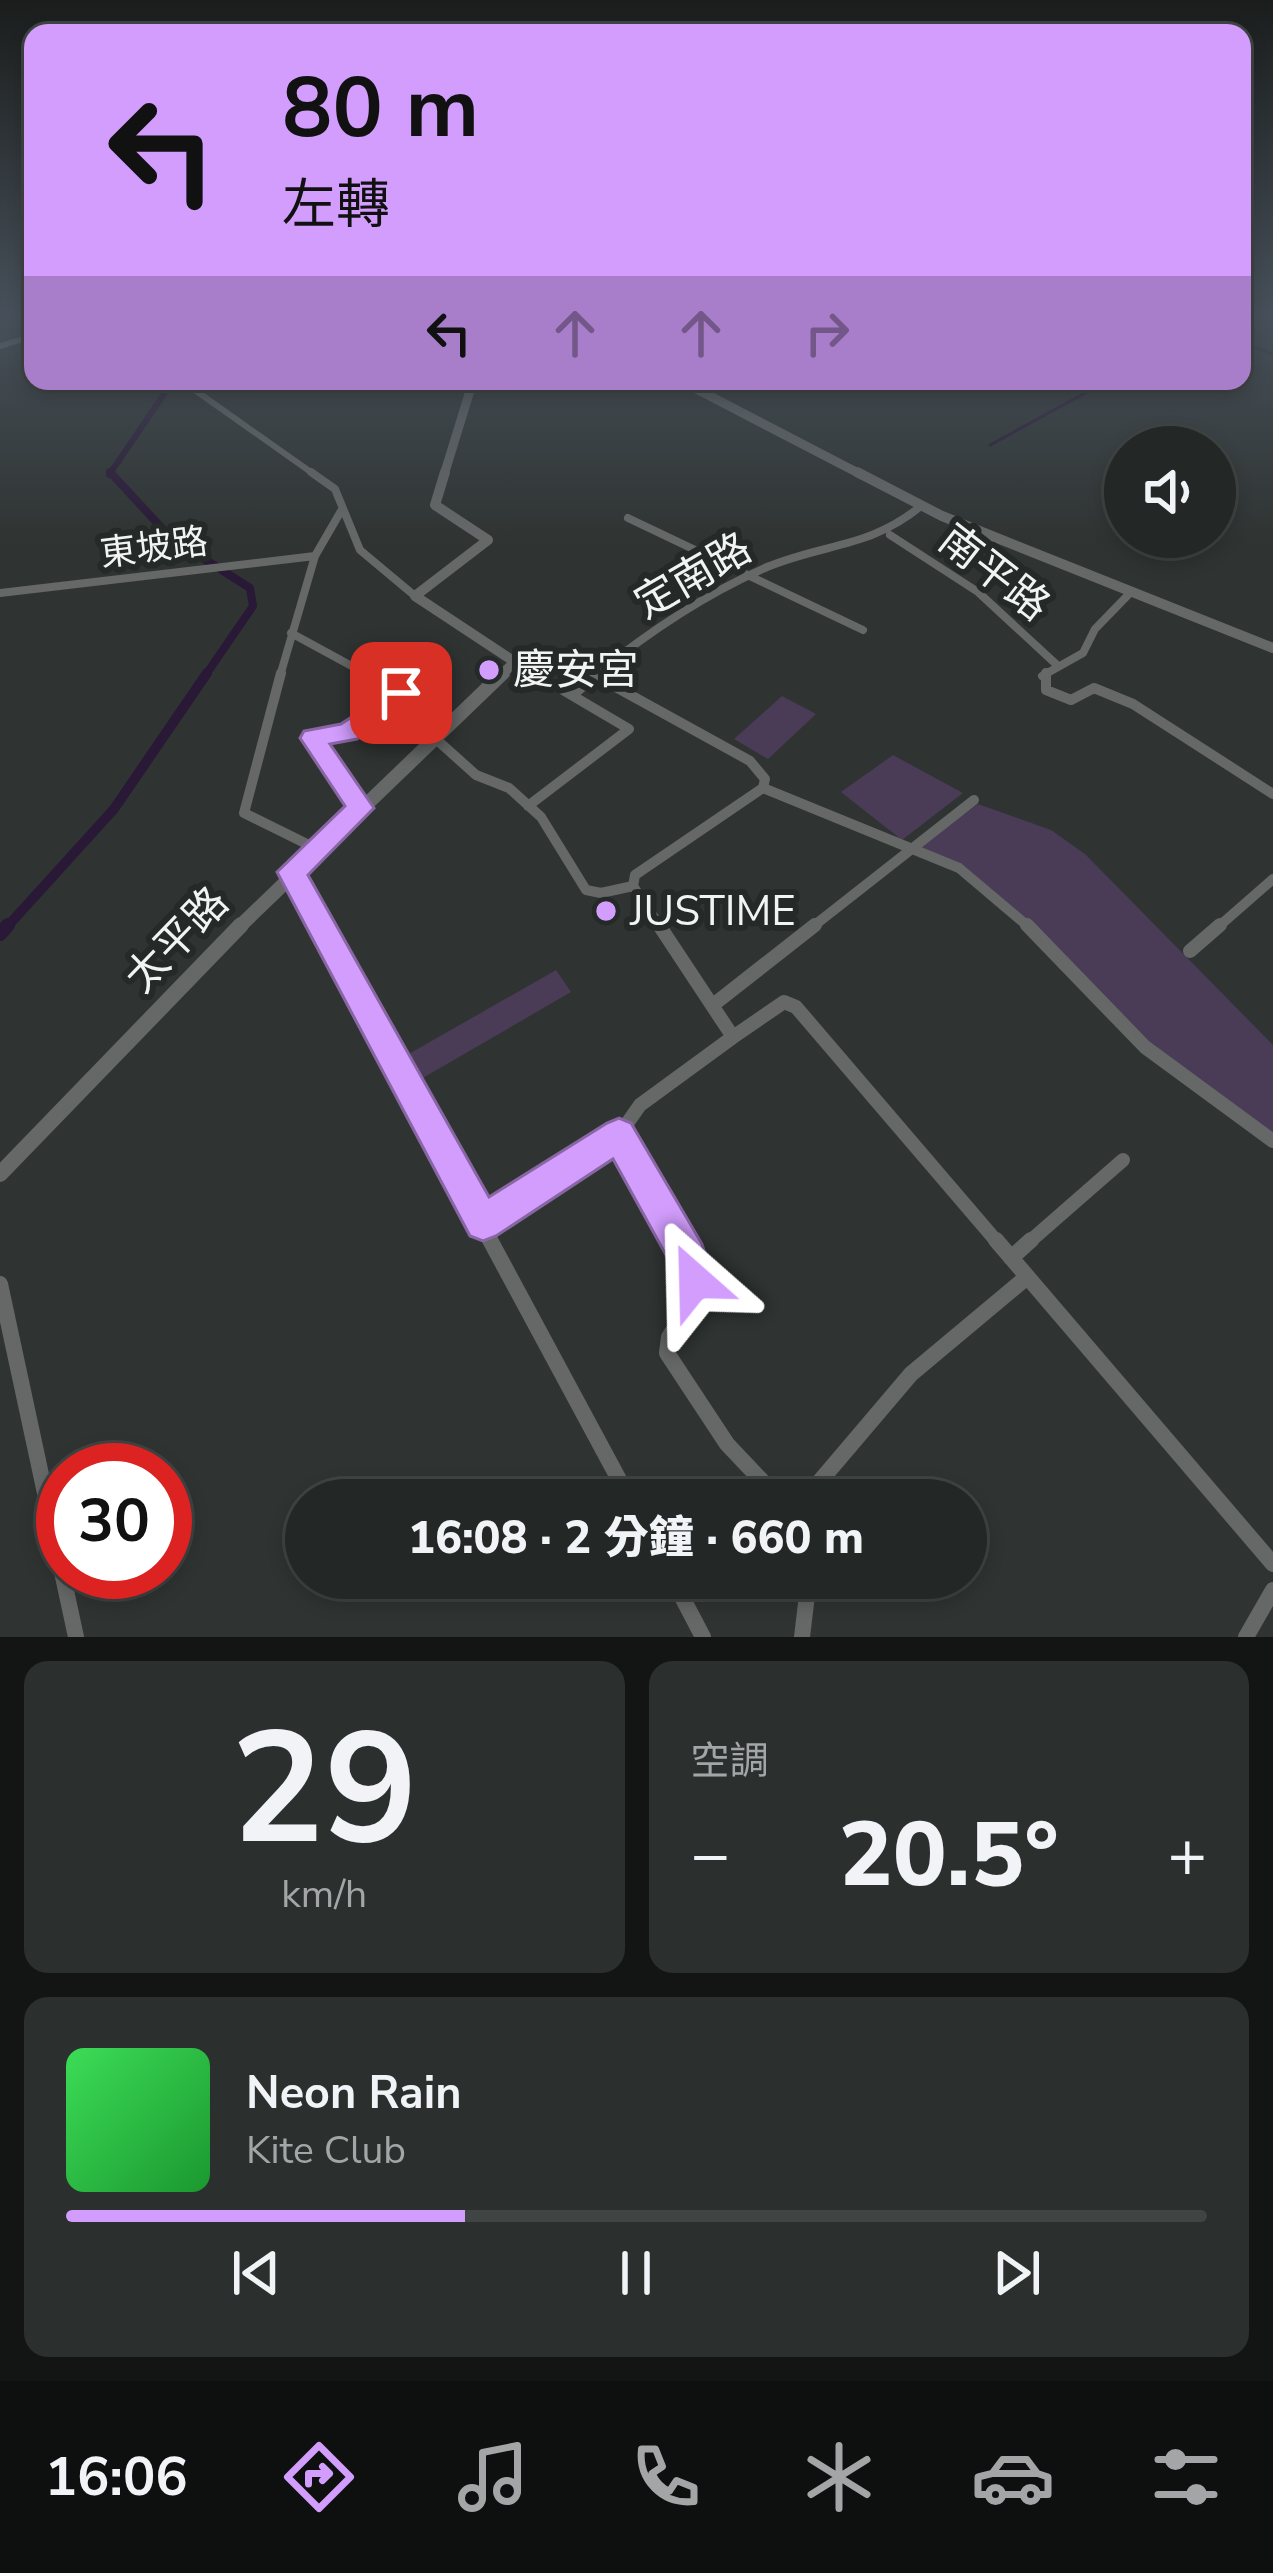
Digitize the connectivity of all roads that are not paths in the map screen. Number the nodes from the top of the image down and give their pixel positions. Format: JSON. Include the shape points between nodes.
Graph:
{"nodes":[{"id":1,"x":195,"y":390,"type":"edge"},
{"id":2,"x":470,"y":390,"type":"edge"},
{"id":3,"x":698,"y":390,"type":"edge"},
{"id":4,"x":921,"y":506,"type":"junction"},
{"id":5,"x":341,"y":511,"type":"junction"},
{"id":6,"x":628,"y":518,"type":"dead end"},
{"id":7,"x":890,"y":535,"type":"junction"},
{"id":8,"x":315,"y":556,"type":"junction"},
{"id":9,"x":752,"y":575,"type":"junction"},
{"id":10,"x":1131,"y":592,"type":"junction"},
{"id":11,"x":0,"y":593,"type":"edge"},
{"id":12,"x":415,"y":596,"type":"junction"},
{"id":13,"x":863,"y":630,"type":"dead end"},
{"id":14,"x":291,"y":633,"type":"junction"},
{"id":15,"x":1273,"y":648,"type":"edge"},
{"id":16,"x":515,"y":662,"type":"junction"},
{"id":17,"x":1057,"y":665,"type":"junction"},
{"id":18,"x":594,"y":675,"type":"junction"},
{"id":19,"x":573,"y":695,"type":"junction"},
{"id":20,"x":437,"y":740,"type":"junction"},
{"id":21,"x":763,"y":788,"type":"junction"},
{"id":22,"x":1273,"y":794,"type":"edge"},
{"id":23,"x":974,"y":800,"type":"dead end"},
{"id":24,"x":528,"y":806,"type":"junction"},
{"id":25,"x":360,"y":808,"type":"junction"},
{"id":26,"x":315,"y":848,"type":"junction"},
{"id":27,"x":913,"y":848,"type":"junction"},
{"id":28,"x":292,"y":872,"type":"junction"},
{"id":29,"x":1273,"y":879,"type":"edge"},
{"id":30,"x":633,"y":886,"type":"junction"},
{"id":31,"x":1190,"y":951,"type":"dead end"},
{"id":32,"x":713,"y":1005,"type":"junction"},
{"id":33,"x":733,"y":1037,"type":"junction"},
{"id":34,"x":619,"y":1136,"type":"junction"},
{"id":35,"x":1273,"y":1142,"type":"edge"},
{"id":36,"x":1124,"y":1160,"type":"dead end"},
{"id":37,"x":0,"y":1174,"type":"edge"},
{"id":38,"x":483,"y":1222,"type":"junction"},
{"id":39,"x":1011,"y":1258,"type":"junction"},
{"id":40,"x":1027,"y":1277,"type":"junction"},
{"id":41,"x":0,"y":1283,"type":"edge"},
{"id":42,"x":620,"y":1479,"type":"edge"},
{"id":43,"x":760,"y":1479,"type":"edge"},
{"id":44,"x":822,"y":1479,"type":"edge"},
{"id":45,"x":1273,"y":1564,"type":"edge"},
{"id":46,"x":1273,"y":1590,"type":"edge"},
{"id":47,"x":683,"y":1599,"type":"edge"},
{"id":48,"x":805,"y":1599,"type":"edge"},
{"id":49,"x":76,"y":1637,"type":"edge"},
{"id":50,"x":704,"y":1637,"type":"edge"},
{"id":51,"x":802,"y":1637,"type":"edge"},
{"id":52,"x":1246,"y":1637,"type":"edge"}],
"edges":[{"from":1,"to":5,"type":"street","via":[[335,489]]},
{"from":2,"to":12,"type":"street","via":[[434,506],[488,540]]},
{"from":3,"to":4,"type":"street"},
{"from":4,"to":7,"type":"street","name":"定南路"},
{"from":4,"to":10,"type":"street"},
{"from":5,"to":8,"type":"street"},
{"from":5,"to":12,"type":"street","via":[[360,550]]},
{"from":6,"to":9,"type":"street"},
{"from":7,"to":9,"type":"street","name":"定南路"},
{"from":7,"to":17,"type":"street","name":"南平路","via":[[986,599]]},
{"from":8,"to":11,"type":"street","name":"東坡路"},
{"from":8,"to":14,"type":"street"},
{"from":9,"to":13,"type":"street"},
{"from":9,"to":18,"type":"street","name":"定南路"},
{"from":10,"to":15,"type":"street"},
{"from":10,"to":17,"type":"street","name":"南平路","via":[[1095,628],[1083,653]]},
{"from":12,"to":16,"type":"street"},
{"from":14,"to":25,"type":"street","via":[[401,693],[348,732],[313,738]]},
{"from":14,"to":26,"type":"street","via":[[244,813]]},
{"from":16,"to":19,"type":"street"},
{"from":16,"to":20,"type":"street","name":"太平路"},
{"from":17,"to":22,"type":"street","name":"南平路","via":[[1042,675],[1046,690],[1071,700],[1094,688],[1132,704]]},
{"from":18,"to":19,"type":"street","name":"定南路"},
{"from":18,"to":21,"type":"street","via":[[750,761],[766,779]]},
{"from":19,"to":24,"type":"street","via":[[629,730]]},
{"from":20,"to":24,"type":"street"},
{"from":20,"to":25,"type":"street","name":"太平路"},
{"from":21,"to":27,"type":"street"},
{"from":21,"to":30,"type":"street","via":[[635,875]]},
{"from":23,"to":27,"type":"street"},
{"from":24,"to":30,"type":"street","via":[[586,890]]},
{"from":25,"to":26,"type":"street","name":"太平路"},
{"from":26,"to":28,"type":"street","name":"太平路"},
{"from":27,"to":32,"type":"street"},
{"from":27,"to":35,"type":"street","via":[[1001,898],[1145,1047]]},
{"from":28,"to":37,"type":"street","name":"太平路"},
{"from":28,"to":38,"type":"street"},
{"from":29,"to":31,"type":"street"},
{"from":30,"to":32,"type":"street"},
{"from":32,"to":33,"type":"street"},
{"from":33,"to":34,"type":"street","via":[[640,1105]]},
{"from":33,"to":39,"type":"street","via":[[784,1002],[796,1006]]},
{"from":34,"to":38,"type":"street"},
{"from":34,"to":43,"type":"street","via":[[695,1281],[668,1353],[727,1444]]},
{"from":36,"to":39,"type":"street"},
{"from":38,"to":42,"type":"street"},
{"from":39,"to":40,"type":"street"},
{"from":40,"to":44,"type":"street","via":[[911,1374]]},
{"from":40,"to":45,"type":"street"},
{"from":41,"to":49,"type":"street"},
{"from":46,"to":52,"type":"street"},
{"from":47,"to":50,"type":"street"},
{"from":48,"to":51,"type":"street"}]}
